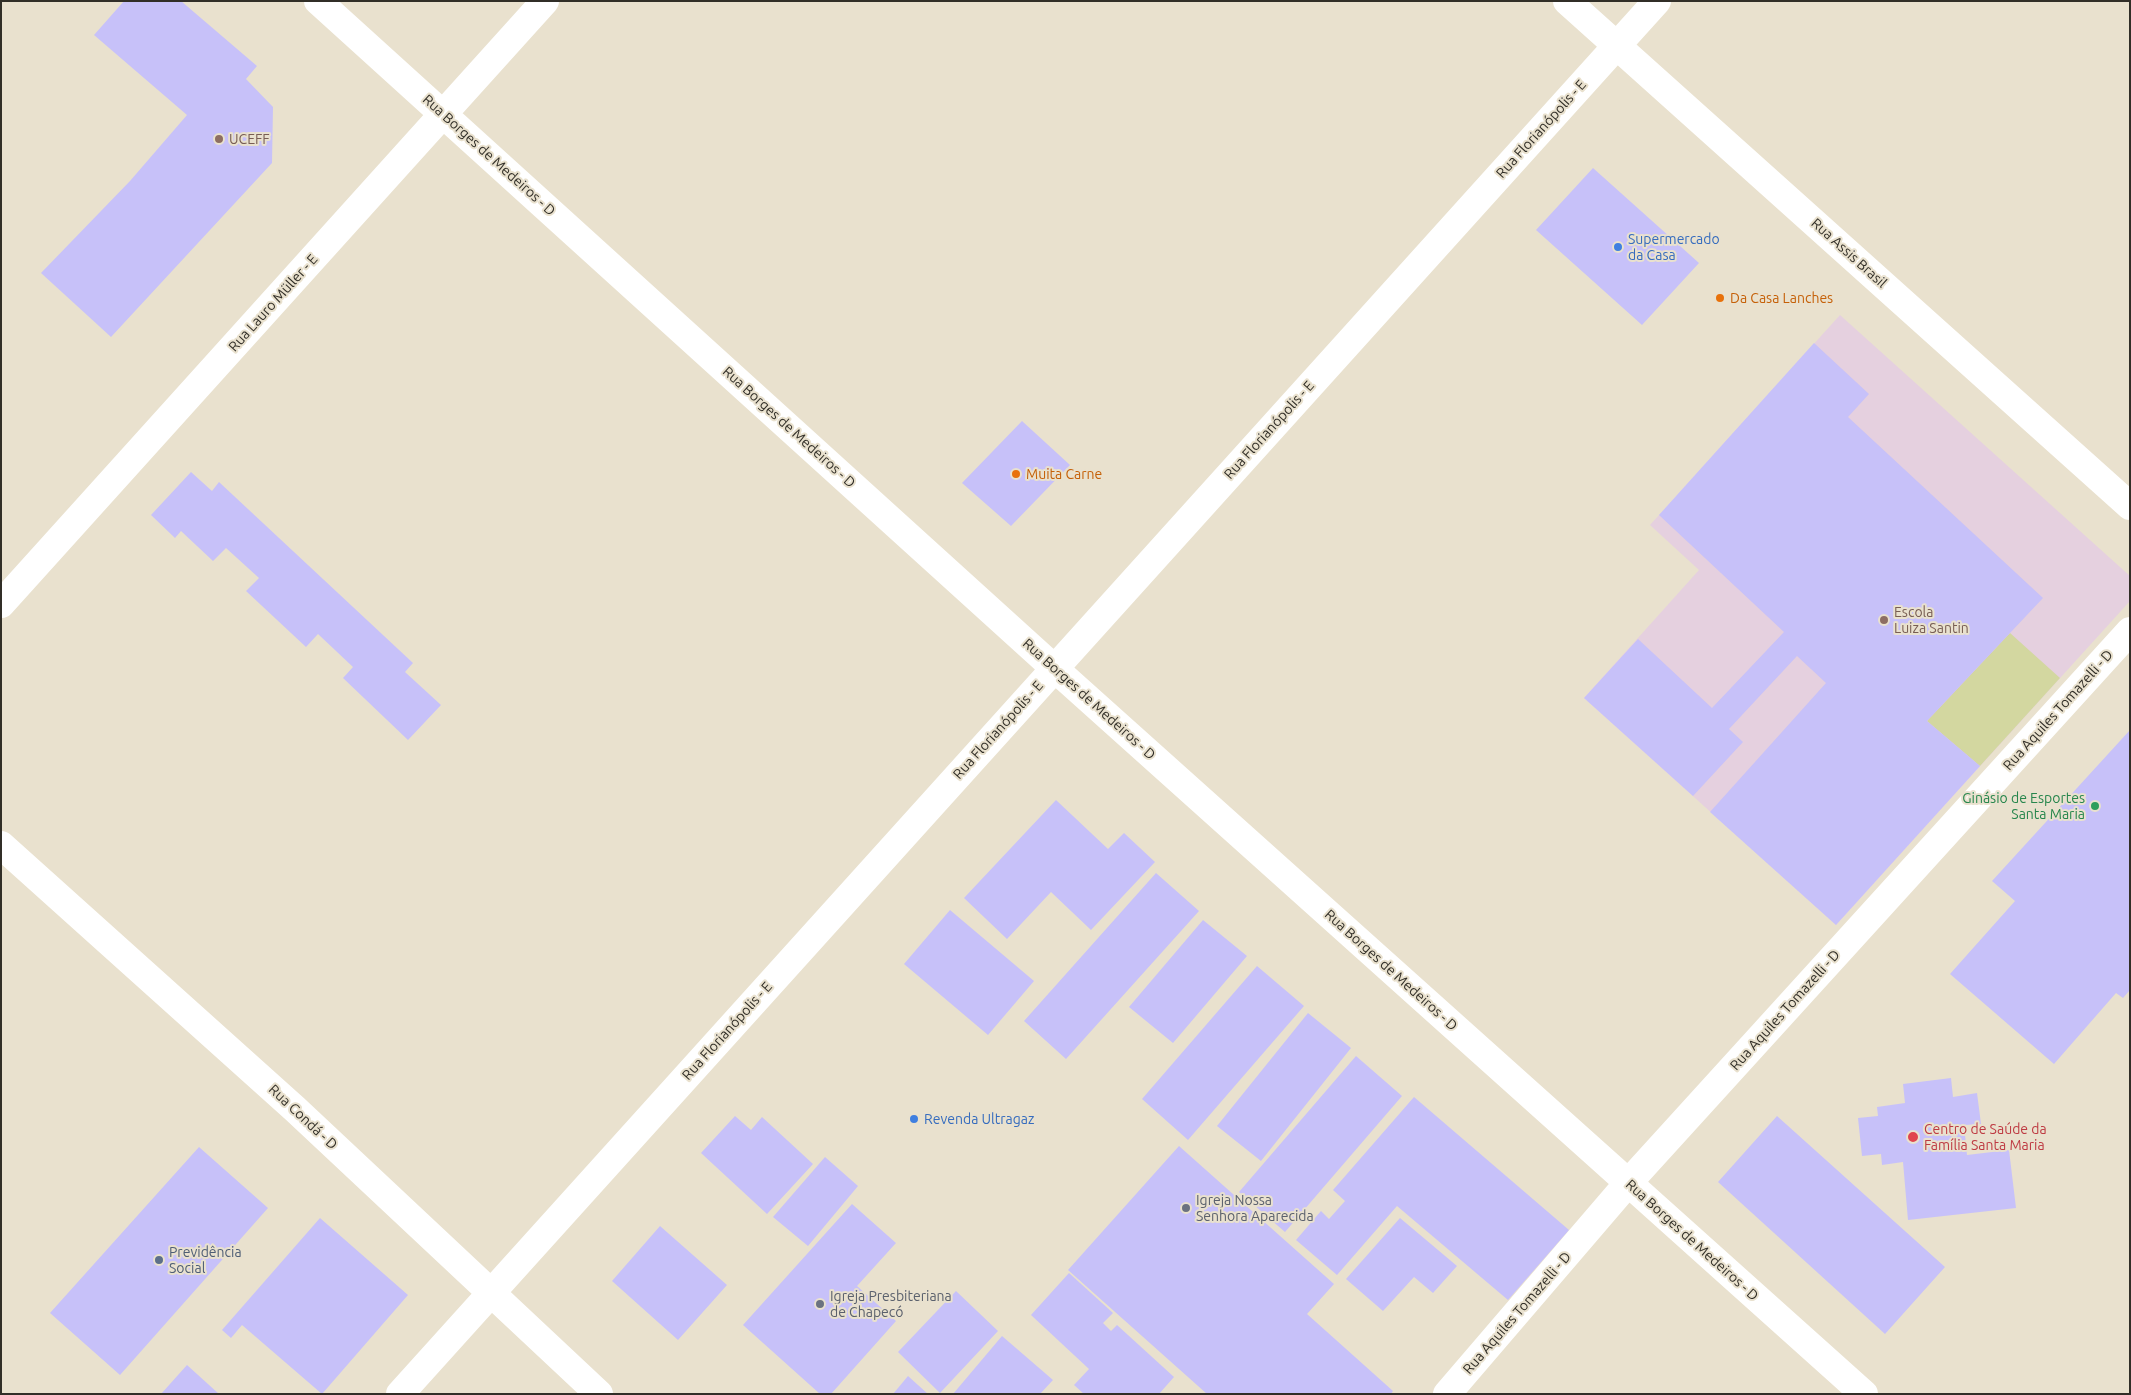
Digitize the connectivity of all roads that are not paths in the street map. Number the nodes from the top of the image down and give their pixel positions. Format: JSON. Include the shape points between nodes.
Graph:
{"nodes":[{"id":1,"x":318,"y":1,"type":"edge"},
{"id":2,"x":545,"y":1,"type":"edge"},
{"id":3,"x":1567,"y":1,"type":"edge"},
{"id":4,"x":1657,"y":1,"type":"edge"},
{"id":5,"x":1617,"y":46,"type":"junction"},
{"id":6,"x":444,"y":114,"type":"junction"},
{"id":7,"x":2130,"y":506,"type":"edge"},
{"id":8,"x":1,"y":604,"type":"edge"},
{"id":9,"x":2130,"y":631,"type":"edge"},
{"id":10,"x":1054,"y":668,"type":"junction"},
{"id":11,"x":1,"y":846,"type":"edge"},
{"id":12,"x":1628,"y":1183,"type":"junction"},
{"id":13,"x":491,"y":1294,"type":"junction"},
{"id":14,"x":400,"y":1394,"type":"edge"},
{"id":15,"x":599,"y":1394,"type":"edge"},
{"id":16,"x":1447,"y":1394,"type":"edge"},
{"id":17,"x":1864,"y":1394,"type":"edge"}],
"edges":[{"from":1,"to":6,"type":"street","name":"Rua Borges de Medeiros - D"},
{"from":2,"to":6,"type":"street","name":"Rua Lauro Müller - E"},
{"from":3,"to":5,"type":"street","name":"Rua Assis Brasil"},
{"from":4,"to":5,"type":"street","name":"Rua Florianópolis - E"},
{"from":5,"to":7,"type":"street","name":"Rua Assis Brasil"},
{"from":5,"to":10,"type":"street","name":"Rua Florianópolis - E"},
{"from":6,"to":8,"type":"street","name":"Rua Lauro Müller - E"},
{"from":6,"to":10,"type":"street","name":"Rua Borges de Medeiros - D"},
{"from":9,"to":12,"type":"street","name":"Rua Aquiles Tomazelli - D"},
{"from":10,"to":12,"type":"street","name":"Rua Borges de Medeiros - D"},
{"from":10,"to":13,"type":"street","name":"Rua Florianópolis - E"},
{"from":11,"to":13,"type":"street","name":"Rua Condá - D","via":[[295,1109]]},
{"from":12,"to":16,"type":"street","name":"Rua Aquiles Tomazelli - D"},
{"from":12,"to":17,"type":"street","name":"Rua Borges de Medeiros - D"},
{"from":13,"to":14,"type":"street","name":"Rua Florianópolis - E"},
{"from":13,"to":15,"type":"street","name":"Rua Condá - D"}]}
